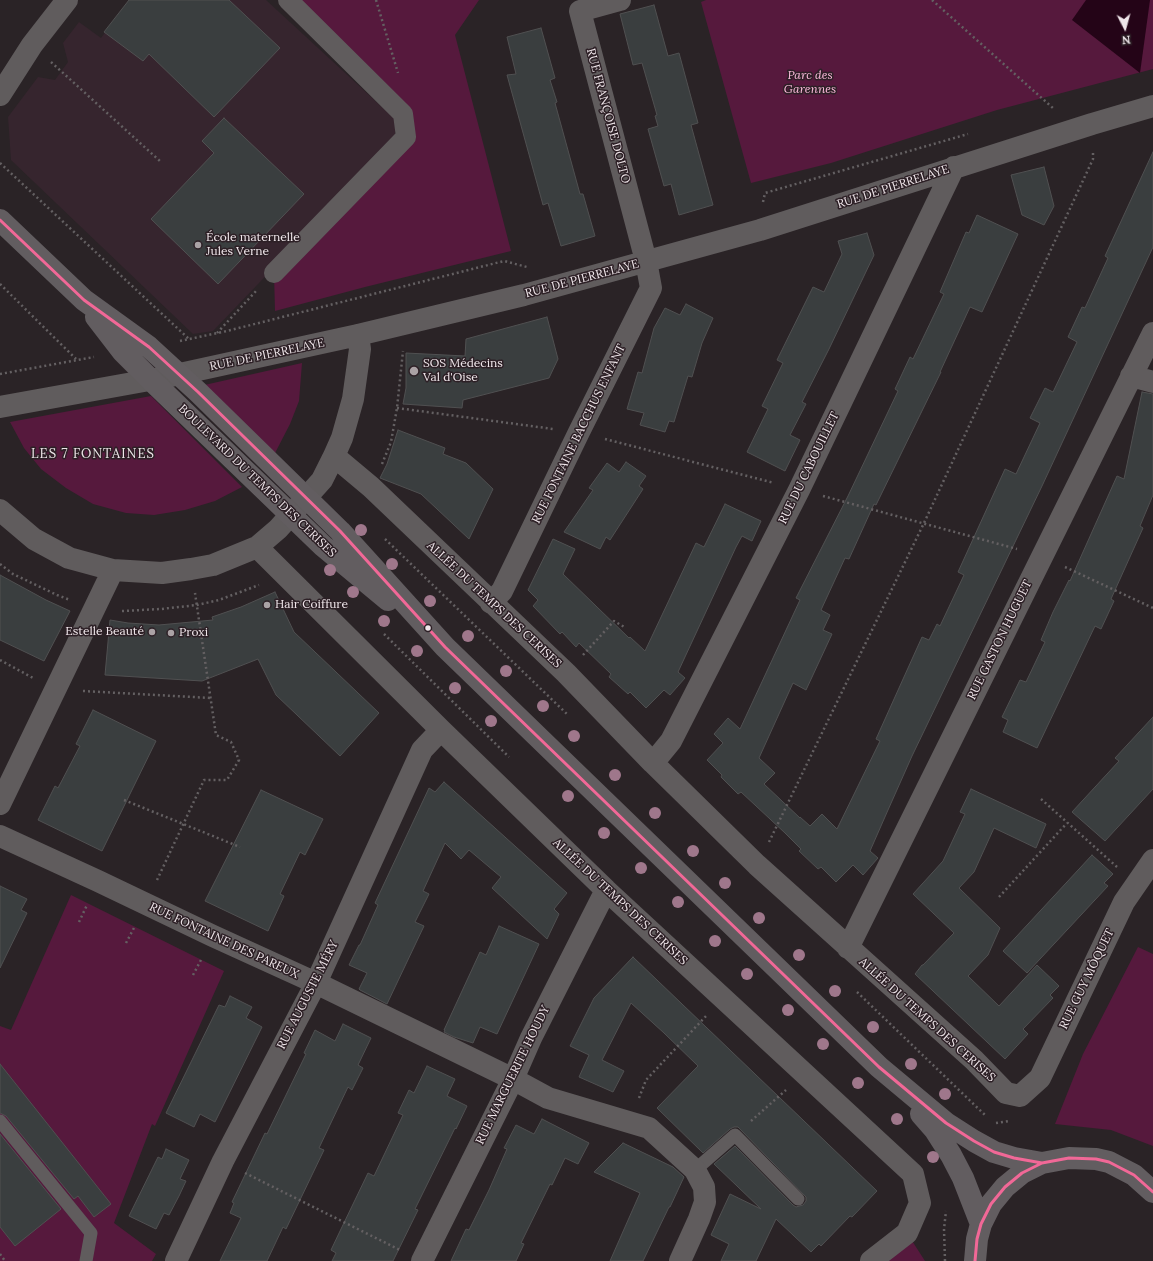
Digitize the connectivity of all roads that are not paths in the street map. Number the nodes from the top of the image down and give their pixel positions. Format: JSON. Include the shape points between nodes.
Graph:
{"nodes":[{"id":1,"x":67,"y":0,"type":"edge"},
{"id":2,"x":288,"y":0,"type":"edge"},
{"id":3,"x":620,"y":0,"type":"edge"},
{"id":4,"x":0,"y":95,"type":"edge"},
{"id":5,"x":1153,"y":106,"type":"edge"},
{"id":6,"x":954,"y":167,"type":"junction"},
{"id":7,"x":0,"y":220,"type":"edge"},
{"id":8,"x":646,"y":261,"type":"junction"},
{"id":9,"x":274,"y":273,"type":"road end"},
{"id":10,"x":84,"y":300,"type":"junction"},
{"id":11,"x":1153,"y":333,"type":"edge"},
{"id":12,"x":358,"y":335,"type":"junction"},
{"id":13,"x":180,"y":374,"type":"junction"},
{"id":14,"x":1131,"y":376,"type":"junction"},
{"id":15,"x":151,"y":380,"type":"junction"},
{"id":16,"x":1153,"y":382,"type":"edge"},
{"id":17,"x":0,"y":407,"type":"edge"},
{"id":18,"x":334,"y":456,"type":"junction"},
{"id":19,"x":307,"y":498,"type":"junction"},
{"id":20,"x":0,"y":510,"type":"edge"},
{"id":21,"x":291,"y":515,"type":"junction"},
{"id":22,"x":257,"y":547,"type":"junction"},
{"id":23,"x":113,"y":570,"type":"junction"},
{"id":24,"x":491,"y":603,"type":"junction"},
{"id":25,"x":445,"y":647,"type":"junction"},
{"id":26,"x":441,"y":730,"type":"junction"},
{"id":27,"x":653,"y":763,"type":"junction"},
{"id":28,"x":0,"y":804,"type":"edge"},
{"id":29,"x":0,"y":836,"type":"edge"},
{"id":30,"x":1153,"y":860,"type":"edge"},
{"id":31,"x":606,"y":890,"type":"junction"},
{"id":32,"x":848,"y":948,"type":"junction"},
{"id":33,"x":316,"y":983,"type":"junction"},
{"id":34,"x":879,"y":1067,"type":"junction"},
{"id":35,"x":513,"y":1079,"type":"junction"},
{"id":36,"x":1020,"y":1096,"type":"joint"},
{"id":37,"x":0,"y":1121,"type":"edge"},
{"id":38,"x":1042,"y":1163,"type":"junction"},
{"id":39,"x":694,"y":1170,"type":"junction"},
{"id":40,"x":1150,"y":1186,"type":"edge"},
{"id":41,"x":798,"y":1199,"type":"dead end"},
{"id":42,"x":981,"y":1224,"type":"junction"},
{"id":43,"x":86,"y":1261,"type":"edge"},
{"id":44,"x":176,"y":1261,"type":"edge"},
{"id":45,"x":422,"y":1261,"type":"edge"},
{"id":46,"x":680,"y":1261,"type":"edge"},
{"id":47,"x":871,"y":1261,"type":"edge"},
{"id":48,"x":975,"y":1261,"type":"edge"}],
"edges":[{"from":1,"to":4,"type":"street","via":[[32,45]]},
{"from":2,"to":9,"type":"street","via":[[403,114],[406,137]]},
{"from":3,"to":8,"type":"street","name":"RUE FRANÇOISE DOLTO","via":[[580,11]]},
{"from":5,"to":6,"type":"street","name":"RUE DE PIERRELAYE"},
{"from":6,"to":8,"type":"street","name":"RUE DE PIERRELAYE","via":[[760,230]]},
{"from":6,"to":27,"type":"street","name":"RUE DU CABOUILLET","via":[[799,490],[671,741]]},
{"from":7,"to":10,"type":"main road","name":"BOULEVARD DU TEMPS DES CERISES"},
{"from":8,"to":12,"type":"street","name":"RUE DE PIERRELAYE","via":[[524,295]]},
{"from":8,"to":24,"type":"street","name":"RUE FONTAINE BACCHUS ENFANT","via":[[652,288],[578,432],[502,591]]},
{"from":10,"to":13,"type":"main road","name":"BOULEVARD DU TEMPS DES CERISES","via":[[149,347]]},
{"from":10,"to":15,"type":"main road","name":"BOULEVARD DU TEMPS DES CERISES","via":[[123,352]]},
{"from":11,"to":14,"type":"street","name":"RUE GASTON HUGUET"},
{"from":12,"to":13,"type":"street","name":"RUE DE PIERRELAYE"},
{"from":12,"to":18,"type":"street","via":[[360,349],[353,399]]},
{"from":13,"to":15,"type":"street","name":"RUE DE PIERRELAYE"},
{"from":13,"to":19,"type":"main road","name":"BOULEVARD DU TEMPS DES CERISES"},
{"from":14,"to":16,"type":"street"},
{"from":14,"to":32,"type":"street","name":"RUE GASTON HUGUET"},
{"from":15,"to":17,"type":"street","name":"RUE DE PIERRELAYE"},
{"from":15,"to":21,"type":"main road","name":"BOULEVARD DU TEMPS DES CERISES"},
{"from":18,"to":19,"type":"street","via":[[322,480]]},
{"from":18,"to":24,"type":"street","name":"ALLÉE DU TEMPS DES CERISES","via":[[371,487]]},
{"from":19,"to":21,"type":"street"},
{"from":19,"to":25,"type":"main road","name":"BOULEVARD DU TEMPS DES CERISES"},
{"from":20,"to":23,"type":"street","via":[[34,539],[69,558]]},
{"from":21,"to":22,"type":"street"},
{"from":21,"to":25,"type":"main road","name":"BOULEVARD DU TEMPS DES CERISES","via":[[323,546]]},
{"from":22,"to":23,"type":"street","via":[[213,565],[191,569],[162,573]]},
{"from":22,"to":26,"type":"street","name":"ALLÉE DU TEMPS DES CERISES"},
{"from":23,"to":28,"type":"street"},
{"from":24,"to":27,"type":"street","name":"ALLÉE DU TEMPS DES CERISES","via":[[566,673]]},
{"from":25,"to":34,"type":"main road","name":"BOULEVARD DU TEMPS DES CERISES"},
{"from":26,"to":31,"type":"street","name":"ALLÉE DU TEMPS DES CERISES"},
{"from":26,"to":33,"type":"street","name":"RUE AUGUSTE MÉRY","via":[[422,750]]},
{"from":27,"to":32,"type":"street","name":"ALLÉE DU TEMPS DES CERISES","via":[[757,865]]},
{"from":29,"to":33,"type":"street","name":"RUE FONTAINE DES PAREUX"},
{"from":30,"to":36,"type":"street","name":"RUE GUY MÔQUET","via":[[1124,902],[1040,1078]]},
{"from":31,"to":35,"type":"street","name":"RUE MARGUERITE HOUDY","via":[[534,1031]]},
{"from":31,"to":47,"type":"street","name":"ALLÉE DU TEMPS DES CERISES","via":[[913,1174],[920,1203],[907,1233]]},
{"from":32,"to":36,"type":"street","name":"ALLÉE DU TEMPS DES CERISES","via":[[974,1060],[1006,1093]]},
{"from":33,"to":35,"type":"street","name":"RUE FONTAINE DES PAREUX"},
{"from":33,"to":44,"type":"street","name":"RUE AUGUSTE MÉRY","via":[[223,1161]]},
{"from":34,"to":38,"type":"main road","name":"BOULEVARD DU TEMPS DES CERISES","via":[[946,1123],[974,1141],[994,1152]]},
{"from":34,"to":42,"type":"main road","name":"BOULEVARD DU TEMPS DES CERISES","via":[[935,1130],[947,1148],[963,1178]]},
{"from":35,"to":39,"type":"street","name":"RUE FONTAINE DES PAREUX","via":[[548,1098],[649,1128]]},
{"from":35,"to":45,"type":"street","name":"RUE MARGUERITE HOUDY"},
{"from":37,"to":43,"type":"lane","via":[[91,1233]]},
{"from":38,"to":40,"type":"main road","via":[[1069,1158],[1096,1159],[1122,1168]]},
{"from":38,"to":42,"type":"main road","via":[[1022,1173],[1005,1187],[991,1204]]},
{"from":39,"to":41,"type":"lane","via":[[735,1135]]},
{"from":39,"to":46,"type":"street","name":"RUE FONTAINE DES PAREUX","via":[[704,1187],[705,1202]]},
{"from":42,"to":48,"type":"main road"}]}
